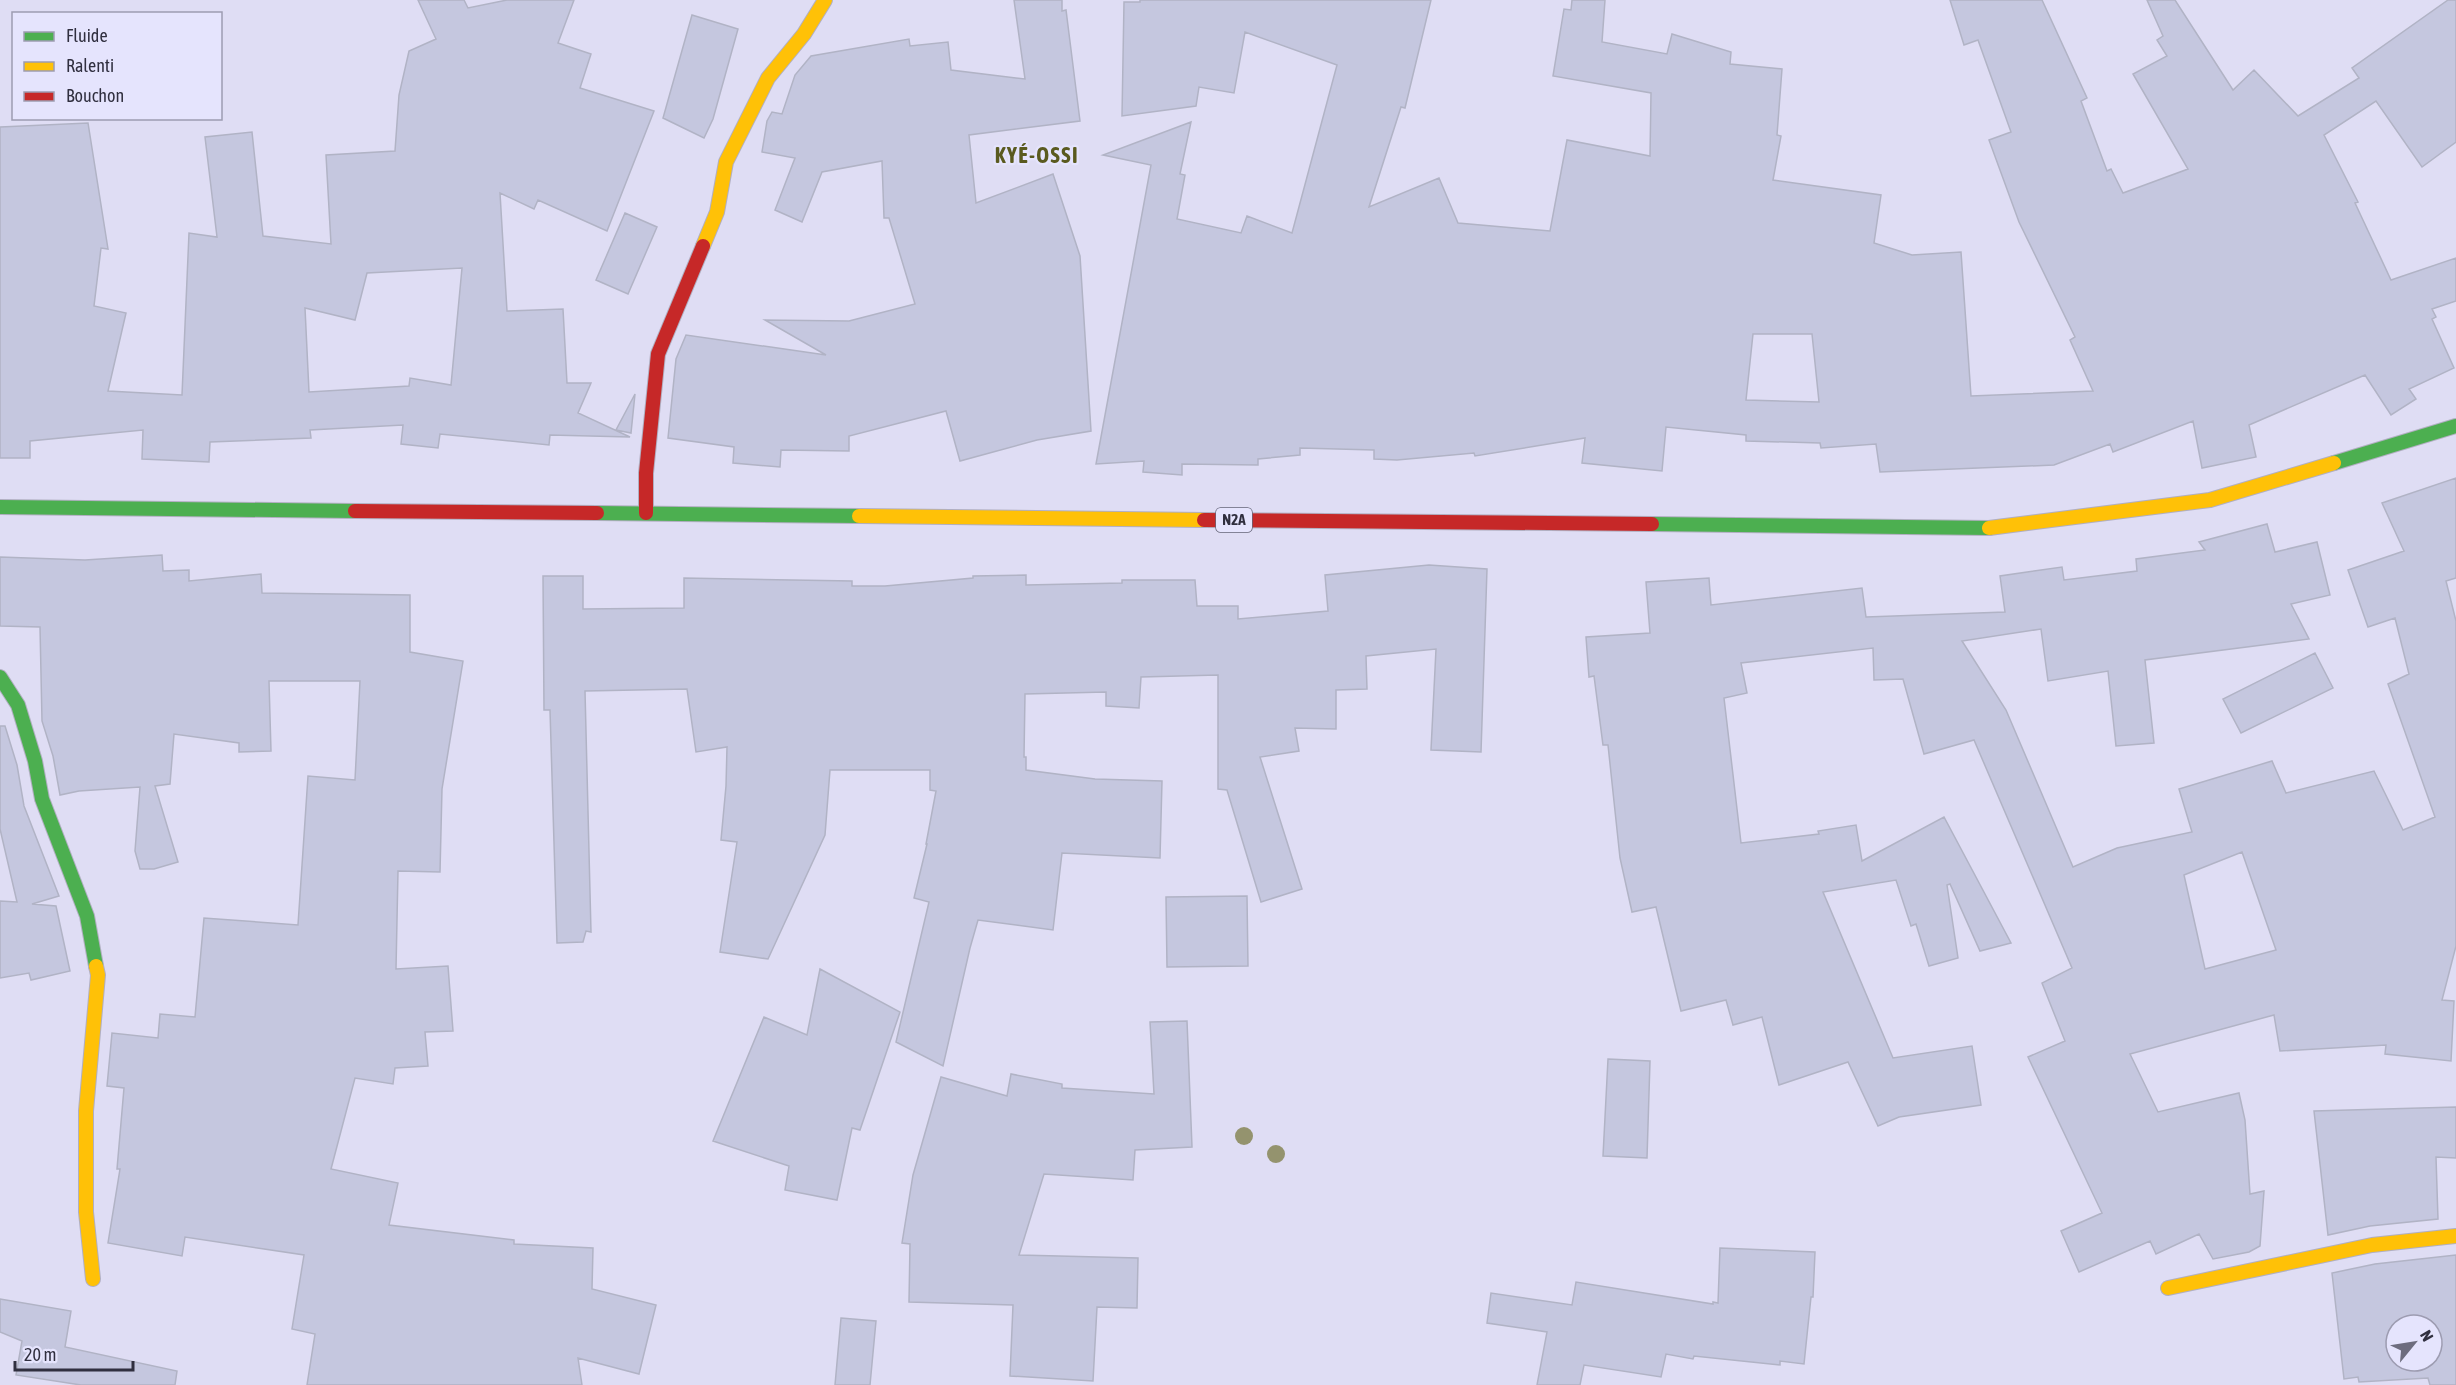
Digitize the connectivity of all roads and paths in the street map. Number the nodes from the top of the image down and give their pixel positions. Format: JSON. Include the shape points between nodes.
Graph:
{"nodes":[{"id":1,"x":825,"y":0,"type":"edge"},
{"id":2,"x":2456,"y":426,"type":"edge"},
{"id":3,"x":0,"y":507,"type":"edge"},
{"id":4,"x":646,"y":513,"type":"junction"},
{"id":5,"x":0,"y":677,"type":"edge"},
{"id":6,"x":2456,"y":1236,"type":"edge"},
{"id":7,"x":93,"y":1279,"type":"dead end"},
{"id":8,"x":2168,"y":1288,"type":"dead end"}],
"edges":[{"from":1,"to":4,"type":"main road","via":[[804,34],[768,78],[726,162],[717,212],[658,354],[646,473]]},
{"from":2,"to":4,"type":"main road","number":"N2A","via":[[2210,500],[1988,528]]},
{"from":3,"to":4,"type":"main road","number":"N2A"},
{"from":5,"to":7,"type":"main road","via":[[21,714],[42,800],[87,916],[98,975],[86,1111],[86,1212]]},
{"from":6,"to":8,"type":"main road","via":[[2372,1245]]}]}
